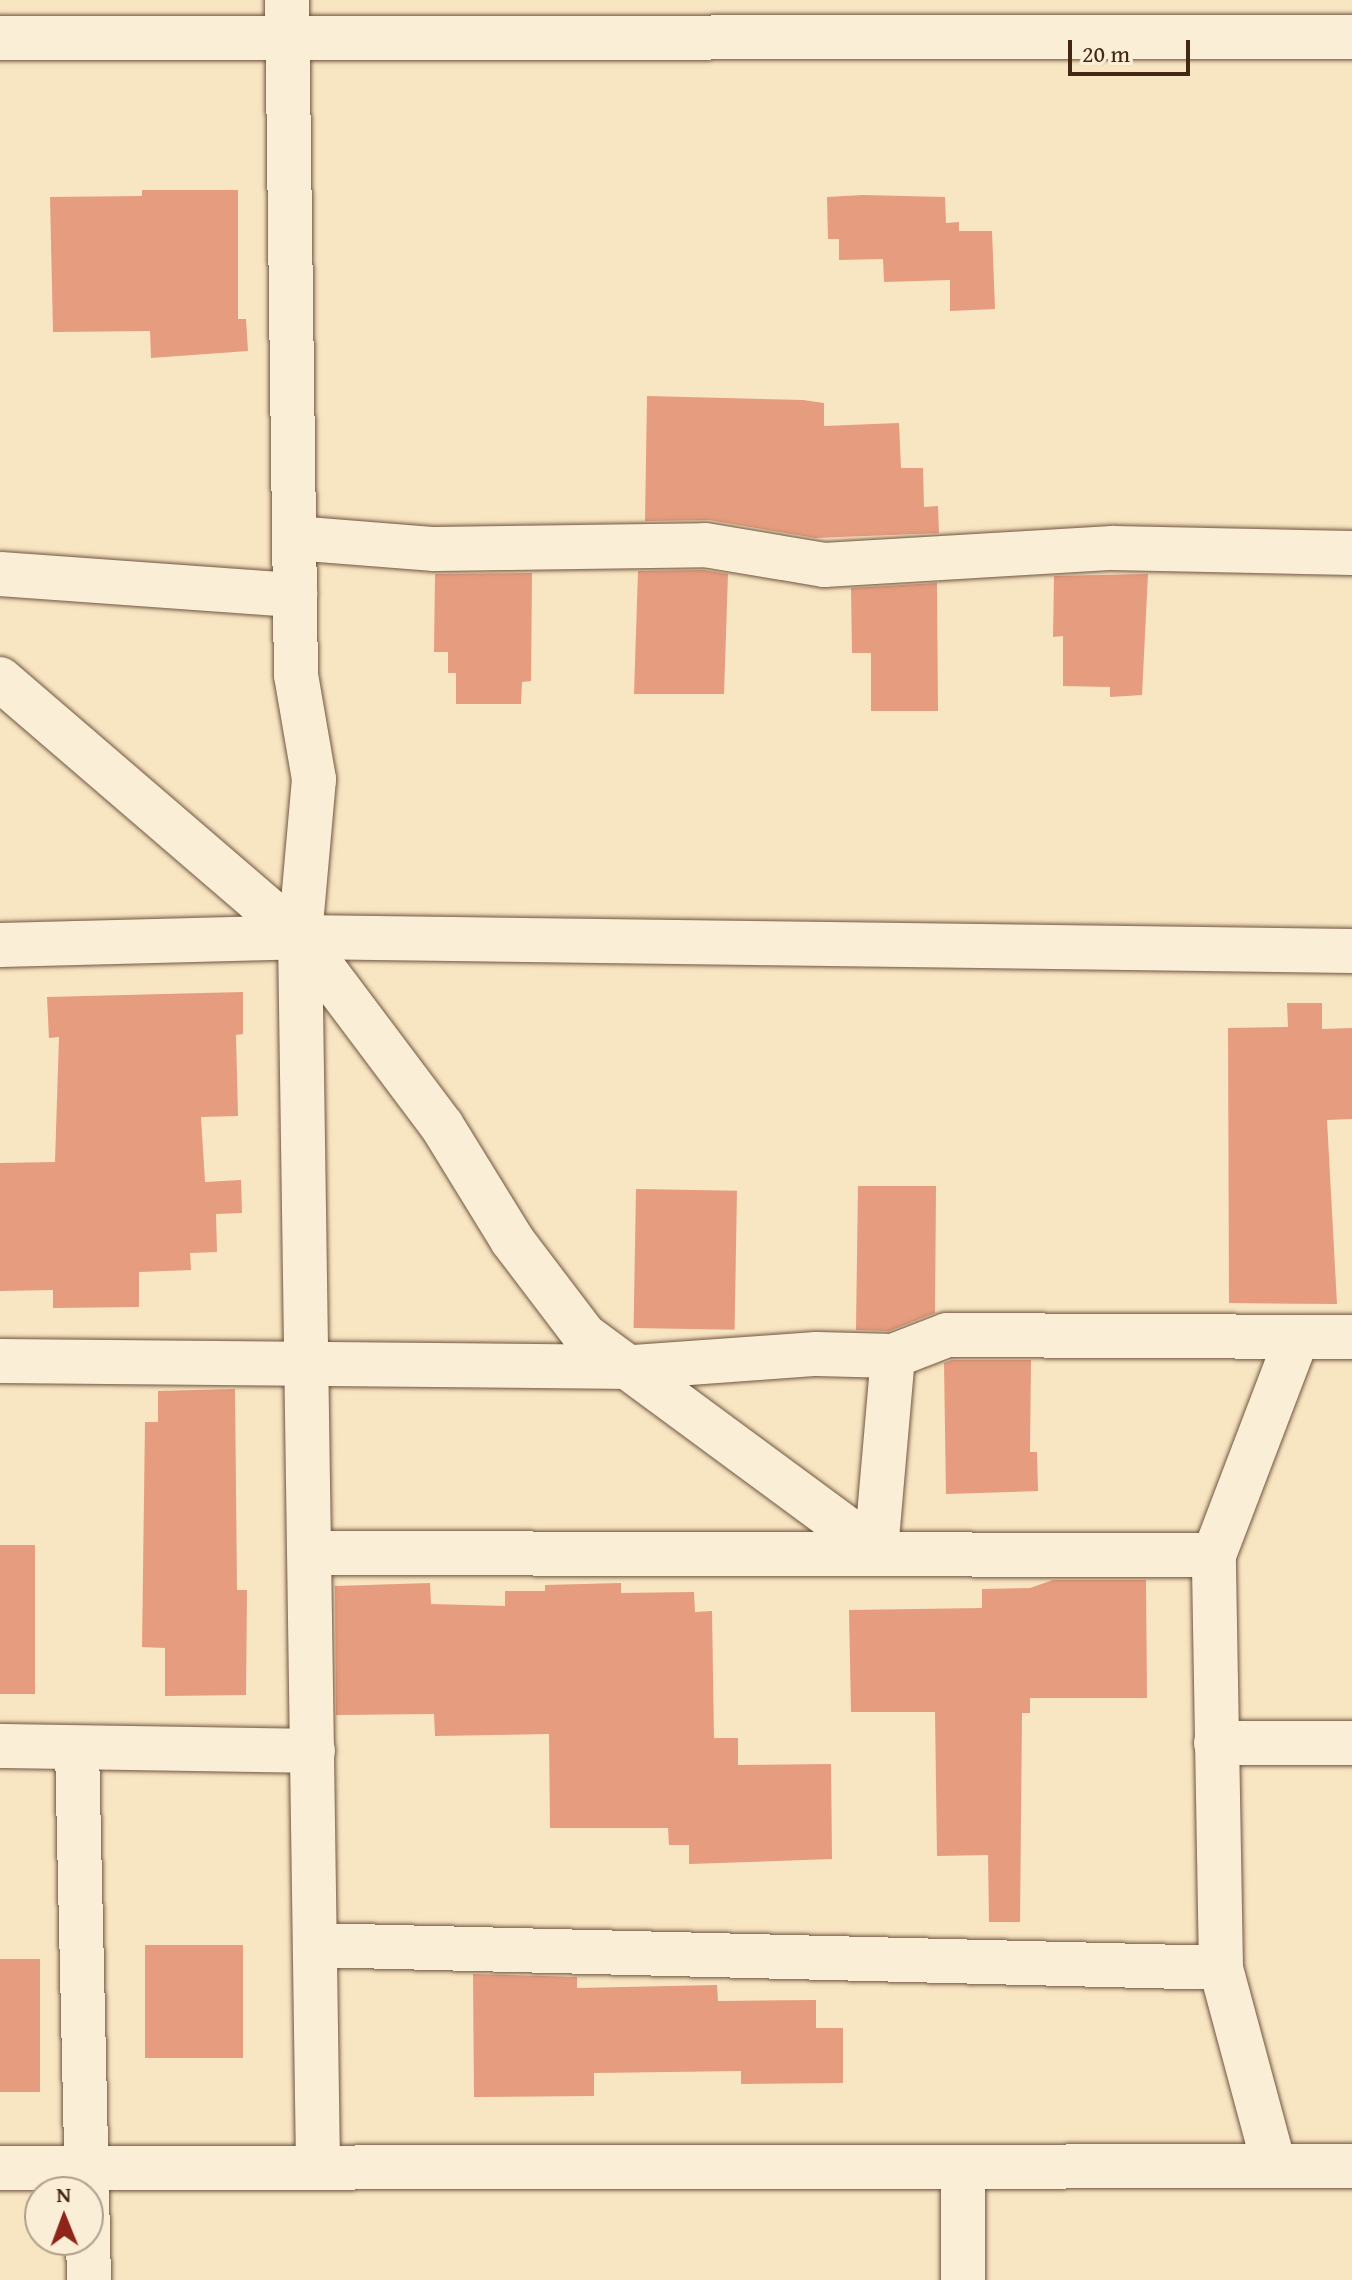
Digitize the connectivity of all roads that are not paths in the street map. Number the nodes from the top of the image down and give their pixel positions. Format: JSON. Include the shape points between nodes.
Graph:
{"nodes":[{"id":1,"x":287,"y":19,"type":"edge"},
{"id":2,"x":1352,"y":37,"type":"edge"},
{"id":3,"x":0,"y":38,"type":"edge"},
{"id":4,"x":294,"y":538,"type":"junction"},
{"id":5,"x":1352,"y":553,"type":"edge"},
{"id":6,"x":0,"y":574,"type":"edge"},
{"id":7,"x":295,"y":595,"type":"junction"},
{"id":8,"x":0,"y":679,"type":"edge"},
{"id":9,"x":300,"y":937,"type":"junction"},
{"id":10,"x":0,"y":945,"type":"edge"},
{"id":11,"x":1352,"y":951,"type":"edge"},
{"id":12,"x":1352,"y":1337,"type":"edge"},
{"id":13,"x":1297,"y":1338,"type":"junction"},
{"id":14,"x":893,"y":1356,"type":"junction"},
{"id":15,"x":0,"y":1361,"type":"edge"},
{"id":16,"x":306,"y":1364,"type":"junction"},
{"id":17,"x":634,"y":1367,"type":"junction"},
{"id":18,"x":876,"y":1550,"type":"junction"},
{"id":19,"x":310,"y":1553,"type":"junction"},
{"id":20,"x":1214,"y":1555,"type":"junction"},
{"id":21,"x":1216,"y":1743,"type":"junction"},
{"id":22,"x":1352,"y":1743,"type":"edge"},
{"id":23,"x":0,"y":1746,"type":"edge"},
{"id":24,"x":77,"y":1748,"type":"junction"},
{"id":25,"x":313,"y":1751,"type":"junction"},
{"id":26,"x":315,"y":1945,"type":"junction"},
{"id":27,"x":1221,"y":1968,"type":"junction"},
{"id":28,"x":318,"y":2164,"type":"junction"},
{"id":29,"x":1274,"y":2165,"type":"junction"},
{"id":30,"x":1352,"y":2166,"type":"edge"},
{"id":31,"x":963,"y":2167,"type":"junction"},
{"id":32,"x":0,"y":2168,"type":"edge"},
{"id":33,"x":88,"y":2168,"type":"junction"},
{"id":34,"x":89,"y":2280,"type":"edge"},
{"id":35,"x":963,"y":2280,"type":"edge"}],
"edges":[{"from":1,"to":2,"type":"street"},
{"from":1,"to":3,"type":"street"},
{"from":1,"to":4,"type":"street"},
{"from":4,"to":5,"type":"street","via":[[435,549],[705,545],[824,565],[1112,548]]},
{"from":4,"to":7,"type":"street"},
{"from":6,"to":7,"type":"street"},
{"from":7,"to":9,"type":"street","via":[[296,675],[314,779]]},
{"from":8,"to":9,"type":"street"},
{"from":9,"to":10,"type":"street"},
{"from":9,"to":11,"type":"street"},
{"from":9,"to":16,"type":"street"},
{"from":9,"to":17,"type":"street","via":[[442,1126],[512,1240],[584,1335]]},
{"from":12,"to":13,"type":"street"},
{"from":13,"to":14,"type":"street","via":[[947,1335]]},
{"from":13,"to":20,"type":"street"},
{"from":14,"to":17,"type":"street","via":[[817,1354]]},
{"from":14,"to":18,"type":"street"},
{"from":15,"to":16,"type":"street"},
{"from":16,"to":17,"type":"street"},
{"from":16,"to":19,"type":"street"},
{"from":17,"to":18,"type":"street"},
{"from":18,"to":19,"type":"street"},
{"from":18,"to":20,"type":"street"},
{"from":19,"to":25,"type":"street"},
{"from":20,"to":21,"type":"street"},
{"from":21,"to":22,"type":"street"},
{"from":21,"to":27,"type":"street"},
{"from":23,"to":24,"type":"street"},
{"from":24,"to":25,"type":"street"},
{"from":24,"to":33,"type":"street"},
{"from":25,"to":26,"type":"street"},
{"from":26,"to":27,"type":"street"},
{"from":26,"to":28,"type":"street"},
{"from":27,"to":29,"type":"street"},
{"from":28,"to":31,"type":"street"},
{"from":28,"to":33,"type":"street"},
{"from":29,"to":30,"type":"street"},
{"from":29,"to":31,"type":"street"},
{"from":31,"to":35,"type":"street"},
{"from":32,"to":33,"type":"street"},
{"from":33,"to":34,"type":"street"}]}
